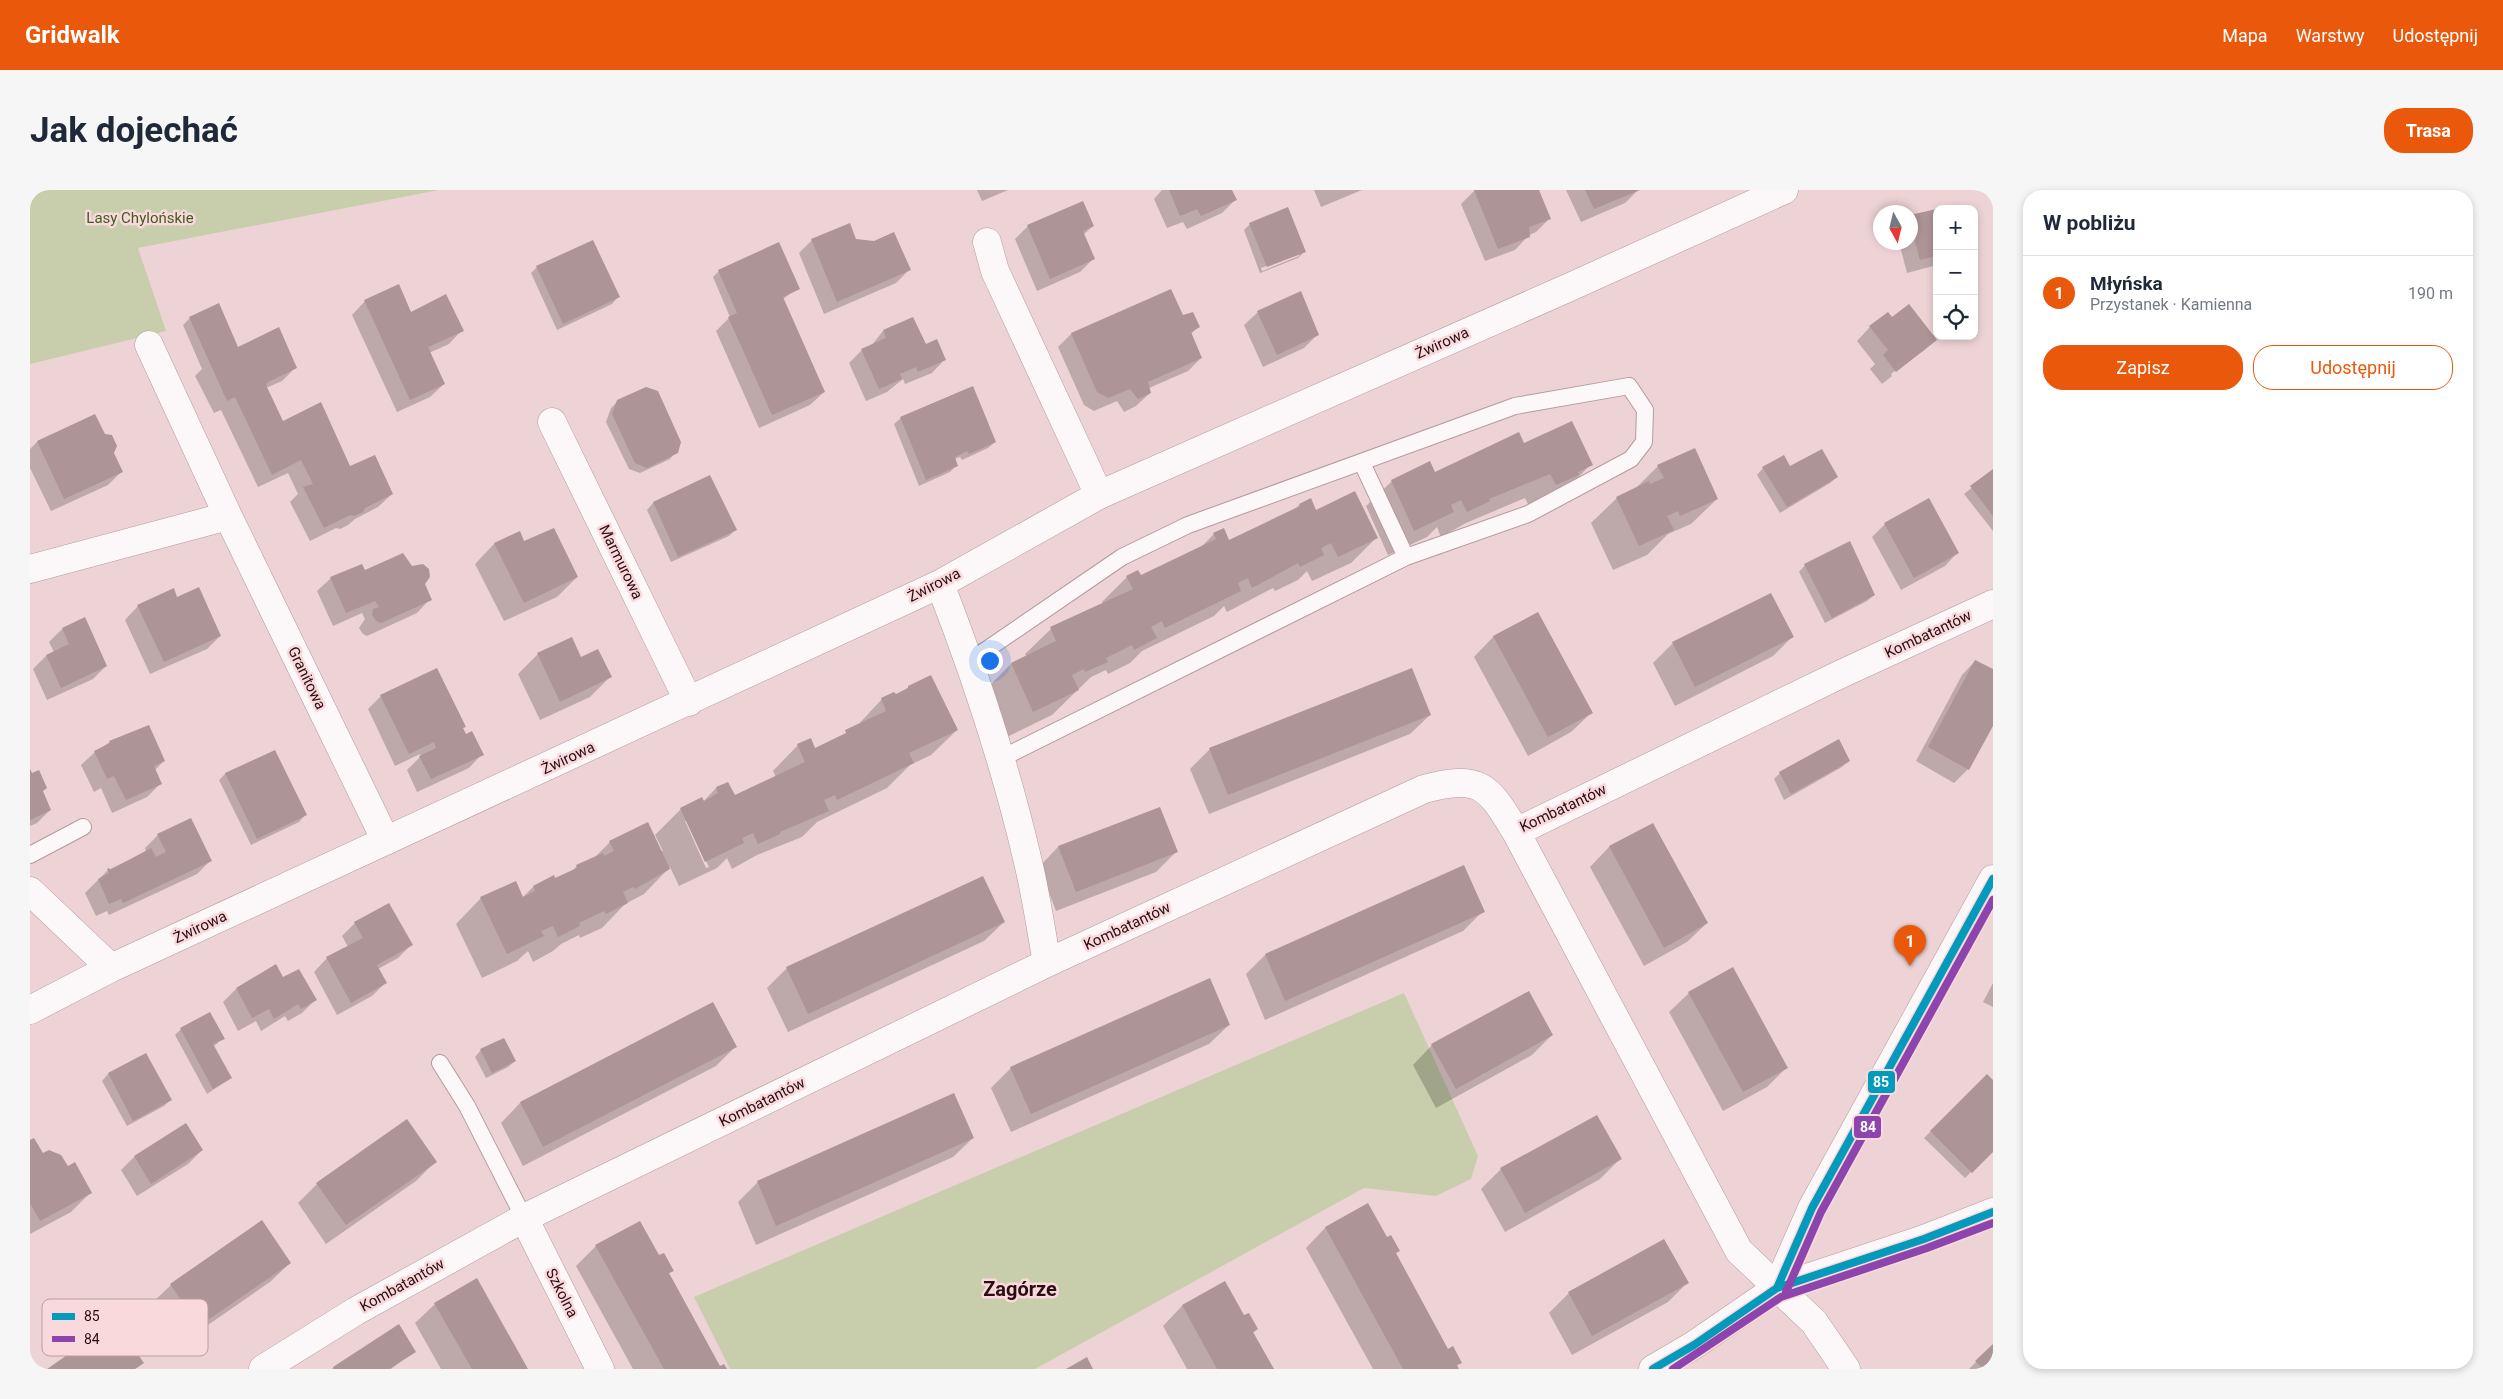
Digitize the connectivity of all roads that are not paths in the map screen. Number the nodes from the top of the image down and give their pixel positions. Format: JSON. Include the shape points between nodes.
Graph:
{"nodes":[{"id":1,"x":1784,"y":190,"type":"edge"},
{"id":2,"x":986,"y":242,"type":"dead end"},
{"id":3,"x":149,"y":345,"type":"dead end"},
{"id":4,"x":552,"y":422,"type":"dead end"},
{"id":5,"x":1362,"y":463,"type":"junction"},
{"id":6,"x":1099,"y":495,"type":"junction"},
{"id":7,"x":228,"y":516,"type":"junction"},
{"id":8,"x":1406,"y":557,"type":"junction"},
{"id":9,"x":30,"y":569,"type":"edge"},
{"id":10,"x":940,"y":584,"type":"junction"},
{"id":11,"x":1993,"y":604,"type":"edge"},
{"id":12,"x":970,"y":661,"type":"junction"},
{"id":13,"x":689,"y":702,"type":"junction"},
{"id":14,"x":1000,"y":758,"type":"junction"},
{"id":15,"x":83,"y":827,"type":"dead end"},
{"id":16,"x":1516,"y":832,"type":"junction"},
{"id":17,"x":386,"y":841,"type":"junction"},
{"id":18,"x":30,"y":855,"type":"edge"},
{"id":19,"x":1993,"y":879,"type":"edge"},
{"id":20,"x":30,"y":891,"type":"edge"},
{"id":21,"x":1047,"y":963,"type":"junction"},
{"id":22,"x":111,"y":968,"type":"junction"},
{"id":23,"x":30,"y":1010,"type":"edge"},
{"id":24,"x":440,"y":1063,"type":"dead end"},
{"id":25,"x":1993,"y":1212,"type":"edge"},
{"id":26,"x":524,"y":1218,"type":"junction"},
{"id":27,"x":1777,"y":1288,"type":"junction"},
{"id":28,"x":263,"y":1369,"type":"edge"},
{"id":29,"x":600,"y":1369,"type":"edge"},
{"id":30,"x":1653,"y":1369,"type":"edge"},
{"id":31,"x":1846,"y":1369,"type":"edge"}],
"edges":[{"from":1,"to":6,"type":"street","name":"Żwirowa"},
{"from":2,"to":6,"type":"street","via":[[995,271]]},
{"from":3,"to":7,"type":"street","name":"Granitowa"},
{"from":4,"to":13,"type":"street","name":"Marmurowa"},
{"from":5,"to":8,"type":"lane"},
{"from":5,"to":8,"type":"lane","via":[[1515,406],[1629,386],[1646,410],[1644,442],[1632,459],[1528,514]]},
{"from":5,"to":12,"type":"lane","via":[[1188,525],[1122,557]]},
{"from":6,"to":10,"type":"street","name":"Żwirowa"},
{"from":7,"to":9,"type":"street"},
{"from":7,"to":17,"type":"street","name":"Granitowa"},
{"from":8,"to":14,"type":"lane"},
{"from":10,"to":12,"type":"street"},
{"from":10,"to":13,"type":"street","name":"Żwirowa"},
{"from":11,"to":16,"type":"street","name":"Kombatantów"},
{"from":12,"to":14,"type":"street"},
{"from":13,"to":17,"type":"street","name":"Żwirowa"},
{"from":14,"to":21,"type":"street","via":[[1028,863]]},
{"from":15,"to":18,"type":"lane"},
{"from":16,"to":21,"type":"street","name":"Kombatantów","via":[[1497,800],[1476,784],[1453,782],[1424,789]]},
{"from":16,"to":27,"type":"street","via":[[1739,1251]]},
{"from":17,"to":22,"type":"street","name":"Żwirowa"},
{"from":19,"to":27,"type":"street","via":[[1812,1208]]},
{"from":20,"to":22,"type":"street"},
{"from":21,"to":26,"type":"street","name":"Kombatantów"},
{"from":22,"to":23,"type":"street","name":"Żwirowa"},
{"from":24,"to":26,"type":"lane","via":[[467,1106]]},
{"from":25,"to":27,"type":"street"},
{"from":26,"to":28,"type":"street","name":"Kombatantów","via":[[356,1311]]},
{"from":26,"to":29,"type":"street","name":"Szkolna"},
{"from":27,"to":30,"type":"street"},
{"from":27,"to":31,"type":"street","via":[[1814,1322]]}]}
